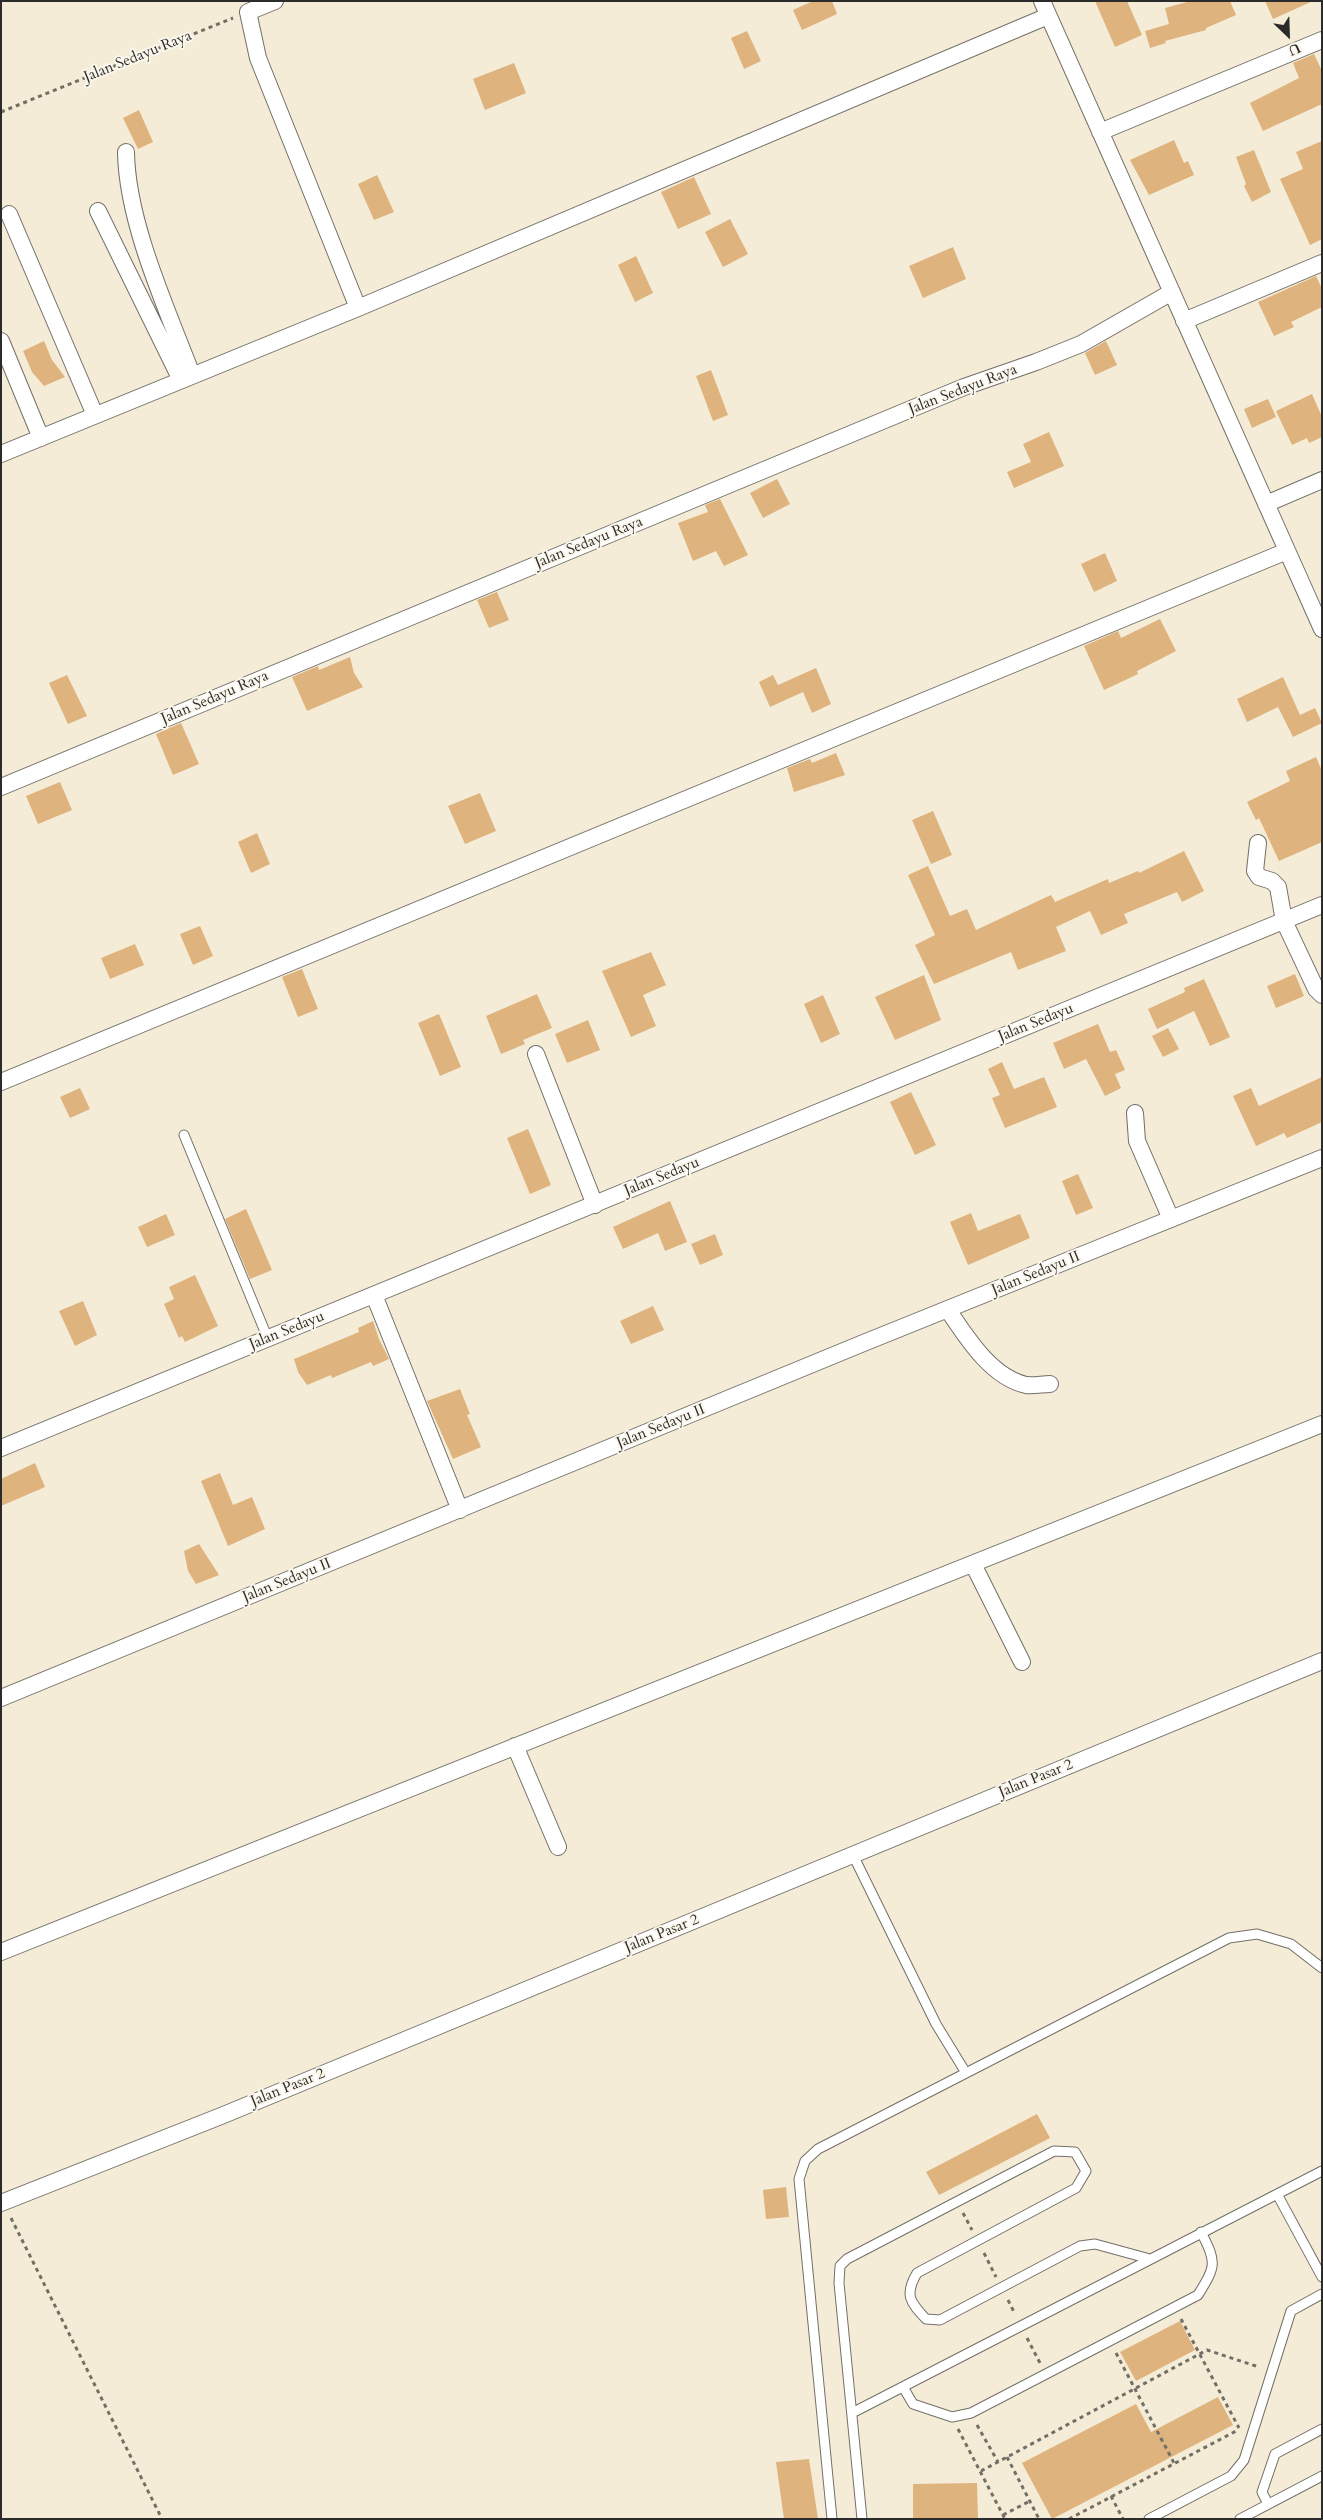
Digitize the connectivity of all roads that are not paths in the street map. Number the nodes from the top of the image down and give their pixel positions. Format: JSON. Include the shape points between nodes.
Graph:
{"nodes":[{"id":1,"x":275,"y":1,"type":"edge"},
{"id":2,"x":1045,"y":9,"type":"edge"},
{"id":3,"x":1322,"y":40,"type":"edge"},
{"id":4,"x":1100,"y":132,"type":"junction"},
{"id":5,"x":126,"y":152,"type":"dead end"},
{"id":6,"x":98,"y":210,"type":"dead end"},
{"id":7,"x":9,"y":214,"type":"dead end"},
{"id":8,"x":1322,"y":263,"type":"edge"},
{"id":9,"x":1172,"y":292,"type":"junction"},
{"id":10,"x":358,"y":308,"type":"junction"},
{"id":11,"x":1184,"y":321,"type":"junction"},
{"id":12,"x":1,"y":341,"type":"edge"},
{"id":13,"x":187,"y":377,"type":"junction"},
{"id":14,"x":95,"y":416,"type":"junction"},
{"id":15,"x":41,"y":438,"type":"junction"},
{"id":16,"x":1,"y":454,"type":"edge"},
{"id":17,"x":1322,"y":480,"type":"edge"},
{"id":18,"x":1266,"y":504,"type":"junction"},
{"id":19,"x":1287,"y":551,"type":"junction"},
{"id":20,"x":1322,"y":629,"type":"edge"},
{"id":21,"x":1,"y":787,"type":"edge"},
{"id":22,"x":1258,"y":843,"type":"dead end"},
{"id":23,"x":1322,"y":905,"type":"edge"},
{"id":24,"x":1284,"y":921,"type":"junction"},
{"id":25,"x":1322,"y":995,"type":"edge"},
{"id":26,"x":536,"y":1054,"type":"dead end"},
{"id":27,"x":1,"y":1082,"type":"edge"},
{"id":28,"x":1135,"y":1113,"type":"dead end"},
{"id":29,"x":184,"y":1135,"type":"dead end"},
{"id":30,"x":1322,"y":1158,"type":"edge"},
{"id":31,"x":595,"y":1205,"type":"junction"},
{"id":32,"x":1171,"y":1219,"type":"junction"},
{"id":33,"x":374,"y":1295,"type":"junction"},
{"id":34,"x":948,"y":1310,"type":"junction"},
{"id":35,"x":268,"y":1339,"type":"junction"},
{"id":36,"x":1050,"y":1384,"type":"dead end"},
{"id":37,"x":1322,"y":1424,"type":"edge"},
{"id":38,"x":1,"y":1448,"type":"edge"},
{"id":39,"x":460,"y":1510,"type":"junction"},
{"id":40,"x":973,"y":1564,"type":"junction"},
{"id":41,"x":1322,"y":1661,"type":"edge"},
{"id":42,"x":1022,"y":1662,"type":"dead end"},
{"id":43,"x":1,"y":1698,"type":"edge"},
{"id":44,"x":514,"y":1746,"type":"junction"},
{"id":45,"x":558,"y":1847,"type":"dead end"},
{"id":46,"x":852,"y":1855,"type":"junction"},
{"id":47,"x":1,"y":1952,"type":"edge"},
{"id":48,"x":1322,"y":1968,"type":"edge"},
{"id":49,"x":966,"y":2073,"type":"junction"},
{"id":50,"x":1322,"y":2171,"type":"edge"},
{"id":51,"x":1277,"y":2194,"type":"junction"},
{"id":52,"x":2,"y":2201,"type":"edge"},
{"id":53,"x":1201,"y":2232,"type":"junction"},
{"id":54,"x":1150,"y":2259,"type":"junction"},
{"id":55,"x":1322,"y":2278,"type":"edge"},
{"id":56,"x":1322,"y":2294,"type":"edge"},
{"id":57,"x":904,"y":2386,"type":"junction"},
{"id":58,"x":852,"y":2413,"type":"junction"},
{"id":59,"x":1322,"y":2429,"type":"edge"},
{"id":60,"x":1322,"y":2476,"type":"edge"},
{"id":61,"x":1268,"y":2504,"type":"junction"},
{"id":62,"x":832,"y":2519,"type":"edge"},
{"id":63,"x":862,"y":2519,"type":"edge"},
{"id":64,"x":1149,"y":2519,"type":"edge"},
{"id":65,"x":1240,"y":2519,"type":"edge"}],
"edges":[{"from":1,"to":10,"type":"street","via":[[248,12],[258,58]]},
{"from":2,"to":4,"type":"street"},
{"from":2,"to":10,"type":"street"},
{"from":3,"to":4,"type":"street"},
{"from":4,"to":9,"type":"street"},
{"from":5,"to":13,"type":"street","via":[[126,173],[144,246]]},
{"from":6,"to":13,"type":"street"},
{"from":7,"to":14,"type":"street"},
{"from":8,"to":11,"type":"street"},
{"from":9,"to":11,"type":"street"},
{"from":9,"to":21,"type":"street","name":"Jalan Sedayu Raya","via":[[1081,344],[964,387]]},
{"from":10,"to":13,"type":"street"},
{"from":11,"to":18,"type":"street"},
{"from":12,"to":15,"type":"street"},
{"from":13,"to":14,"type":"street"},
{"from":14,"to":15,"type":"street"},
{"from":15,"to":16,"type":"street"},
{"from":17,"to":18,"type":"street"},
{"from":18,"to":19,"type":"street"},
{"from":19,"to":20,"type":"street"},
{"from":19,"to":27,"type":"street"},
{"from":22,"to":24,"type":"street","via":[[1255,871],[1259,877],[1272,881],[1278,887]]},
{"from":23,"to":24,"type":"street","name":"Jalan Sedayu"},
{"from":24,"to":25,"type":"street","via":[[1316,990]]},
{"from":24,"to":31,"type":"street","name":"Jalan Sedayu"},
{"from":26,"to":31,"type":"street"},
{"from":28,"to":32,"type":"street","via":[[1137,1141]]},
{"from":29,"to":35,"type":"lane"},
{"from":30,"to":32,"type":"street","name":"Jalan Sedayu II"},
{"from":31,"to":33,"type":"street","name":"Jalan Sedayu"},
{"from":32,"to":34,"type":"street","name":"Jalan Sedayu II"},
{"from":33,"to":35,"type":"street","name":"Jalan Sedayu"},
{"from":33,"to":39,"type":"street"},
{"from":34,"to":36,"type":"street","via":[[990,1364],[1027,1385]]},
{"from":34,"to":39,"type":"street","name":"Jalan Sedayu II"},
{"from":35,"to":38,"type":"street","name":"Jalan Sedayu"},
{"from":37,"to":40,"type":"street"},
{"from":39,"to":43,"type":"street","name":"Jalan Sedayu II"},
{"from":40,"to":42,"type":"street"},
{"from":40,"to":44,"type":"street"},
{"from":41,"to":46,"type":"street","name":"Jalan Pasar 2"},
{"from":44,"to":45,"type":"street"},
{"from":44,"to":47,"type":"street"},
{"from":46,"to":49,"type":"lane","via":[[936,2024]]},
{"from":46,"to":52,"type":"street","name":"Jalan Pasar 2","via":[[230,2112]]},
{"from":48,"to":49,"type":"lane","via":[[1291,1944],[1257,1934],[1229,1938]]},
{"from":49,"to":62,"type":"lane","via":[[818,2149],[806,2162],[799,2179]]},
{"from":50,"to":51,"type":"lane"},
{"from":51,"to":53,"type":"lane"},
{"from":51,"to":55,"type":"lane"},
{"from":53,"to":54,"type":"lane"},
{"from":53,"to":57,"type":"lane","via":[[1213,2255],[1212,2274],[1198,2295],[971,2414],[952,2417],[913,2404]]},
{"from":54,"to":57,"type":"lane"},
{"from":54,"to":58,"type":"lane","via":[[1095,2244],[1080,2246],[940,2320],[926,2319],[911,2304],[909,2287],[917,2273],[1076,2188],[1086,2171],[1075,2152],[1054,2151],[847,2259],[840,2266],[838,2283]]},
{"from":56,"to":64,"type":"lane","via":[[1291,2311],[1244,2460],[1231,2476]]},
{"from":57,"to":58,"type":"lane"},
{"from":58,"to":63,"type":"lane"},
{"from":59,"to":61,"type":"lane","via":[[1275,2454],[1262,2492]]},
{"from":60,"to":61,"type":"lane"},
{"from":61,"to":65,"type":"lane"}]}
